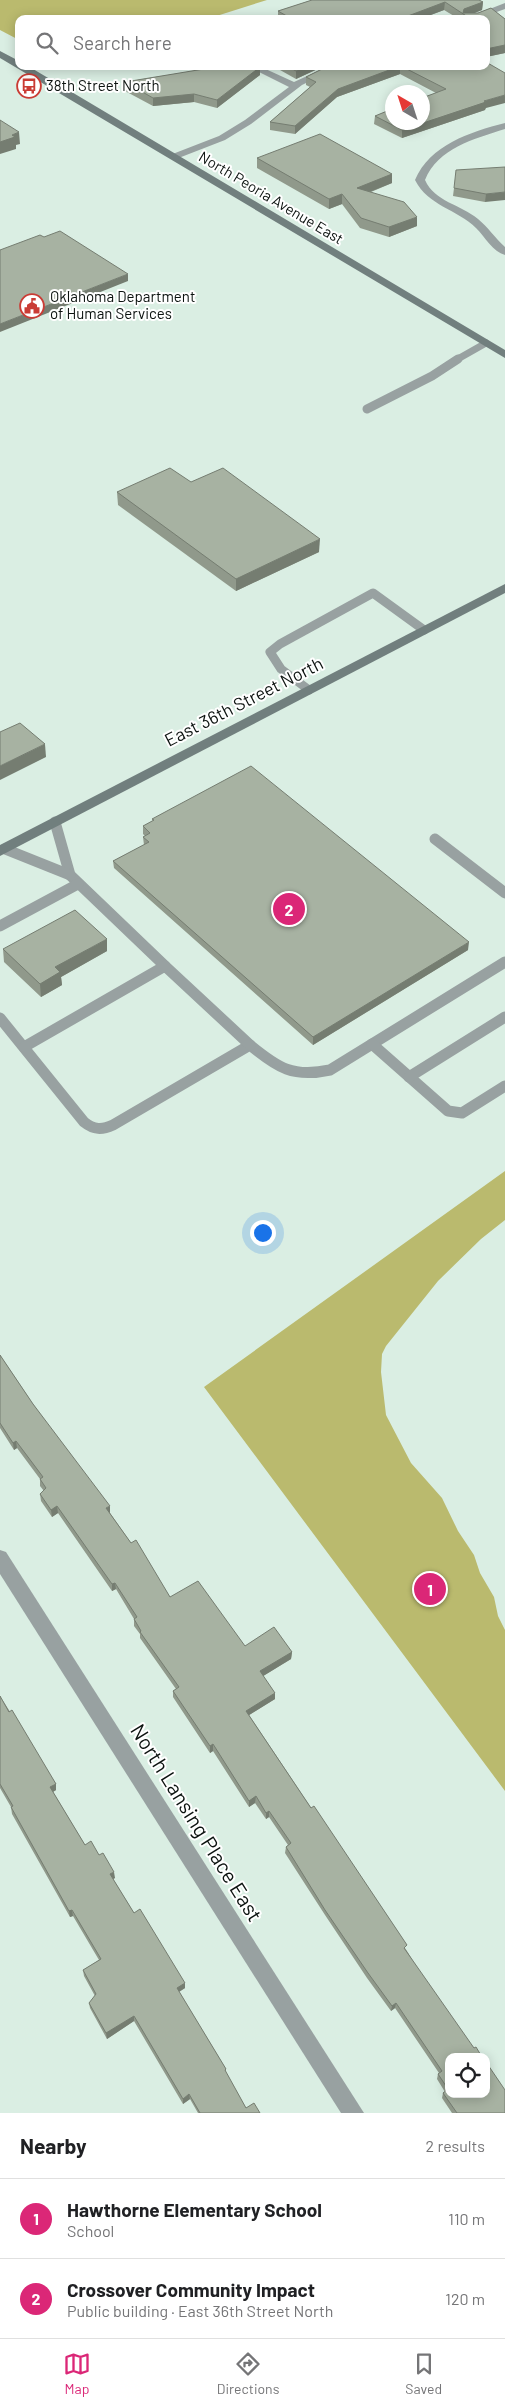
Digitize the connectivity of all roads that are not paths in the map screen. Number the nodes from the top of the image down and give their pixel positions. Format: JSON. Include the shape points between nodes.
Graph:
{"nodes":[{"id":1,"x":505,"y":6,"type":"edge"},
{"id":2,"x":479,"y":15,"type":"edge"},
{"id":3,"x":0,"y":54,"type":"edge"},
{"id":4,"x":15,"y":63,"type":"edge"},
{"id":5,"x":27,"y":70,"type":"edge"},
{"id":6,"x":260,"y":70,"type":"edge"},
{"id":7,"x":329,"y":70,"type":"edge"},
{"id":8,"x":295,"y":86,"type":"junction"},
{"id":9,"x":505,"y":126,"type":"edge"},
{"id":10,"x":173,"y":157,"type":"junction"},
{"id":11,"x":505,"y":252,"type":"edge"},
{"id":12,"x":486,"y":344,"type":"junction"},
{"id":13,"x":505,"y":355,"type":"edge"},
{"id":14,"x":367,"y":409,"type":"dead end"},
{"id":15,"x":505,"y":588,"type":"edge"},
{"id":16,"x":424,"y":630,"type":"junction"},
{"id":17,"x":309,"y":690,"type":"junction"},
{"id":18,"x":55,"y":822,"type":"junction"},
{"id":19,"x":435,"y":840,"type":"dead end"},
{"id":20,"x":2,"y":850,"type":"edge"},
{"id":21,"x":70,"y":875,"type":"junction"},
{"id":22,"x":78,"y":884,"type":"junction"},
{"id":23,"x":505,"y":894,"type":"edge"},
{"id":24,"x":0,"y":926,"type":"edge"},
{"id":25,"x":505,"y":962,"type":"edge"},
{"id":26,"x":166,"y":966,"type":"junction"},
{"id":27,"x":505,"y":1017,"type":"edge"},
{"id":28,"x":0,"y":1018,"type":"edge"},
{"id":29,"x":372,"y":1044,"type":"junction"},
{"id":30,"x":250,"y":1045,"type":"junction"},
{"id":31,"x":24,"y":1047,"type":"junction"},
{"id":32,"x":409,"y":1077,"type":"junction"},
{"id":33,"x":505,"y":1086,"type":"edge"},
{"id":34,"x":0,"y":1558,"type":"edge"},
{"id":35,"x":353,"y":2113,"type":"edge"}],
"edges":[{"from":1,"to":2,"type":"street"},
{"from":3,"to":4,"type":"main road","name":"North Peoria Avenue East"},
{"from":5,"to":10,"type":"main road","name":"North Peoria Avenue East"},
{"from":6,"to":8,"type":"street"},
{"from":7,"to":8,"type":"street"},
{"from":8,"to":10,"type":"street","via":[[222,138]]},
{"from":9,"to":11,"type":"street","via":[[458,143],[435,156],[423,168],[420,180],[440,202],[469,216]]},
{"from":10,"to":12,"type":"main road","name":"North Peoria Avenue East"},
{"from":12,"to":13,"type":"main road","name":"North Peoria Avenue East"},
{"from":12,"to":14,"type":"lane"},
{"from":15,"to":16,"type":"main road","name":"East 36th Street North"},
{"from":16,"to":17,"type":"main road","name":"East 36th Street North"},
{"from":16,"to":17,"type":"lane","via":[[373,593],[270,652],[282,670]]},
{"from":17,"to":18,"type":"main road","name":"East 36th Street North"},
{"from":18,"to":20,"type":"main road","name":"East 36th Street North"},
{"from":18,"to":21,"type":"lane"},
{"from":19,"to":23,"type":"lane"},
{"from":20,"to":21,"type":"lane"},
{"from":21,"to":22,"type":"lane"},
{"from":22,"to":24,"type":"lane"},
{"from":22,"to":26,"type":"lane"},
{"from":25,"to":29,"type":"lane"},
{"from":26,"to":30,"type":"lane"},
{"from":26,"to":31,"type":"lane"},
{"from":27,"to":32,"type":"lane"},
{"from":28,"to":31,"type":"lane"},
{"from":29,"to":30,"type":"lane","via":[[330,1070],[312,1075],[282,1070]]},
{"from":29,"to":32,"type":"lane"},
{"from":30,"to":31,"type":"lane","via":[[100,1130],[84,1122]]},
{"from":32,"to":33,"type":"lane","via":[[448,1111],[462,1113]]},
{"from":34,"to":35,"type":"street","name":"North Lansing Place East"}]}
